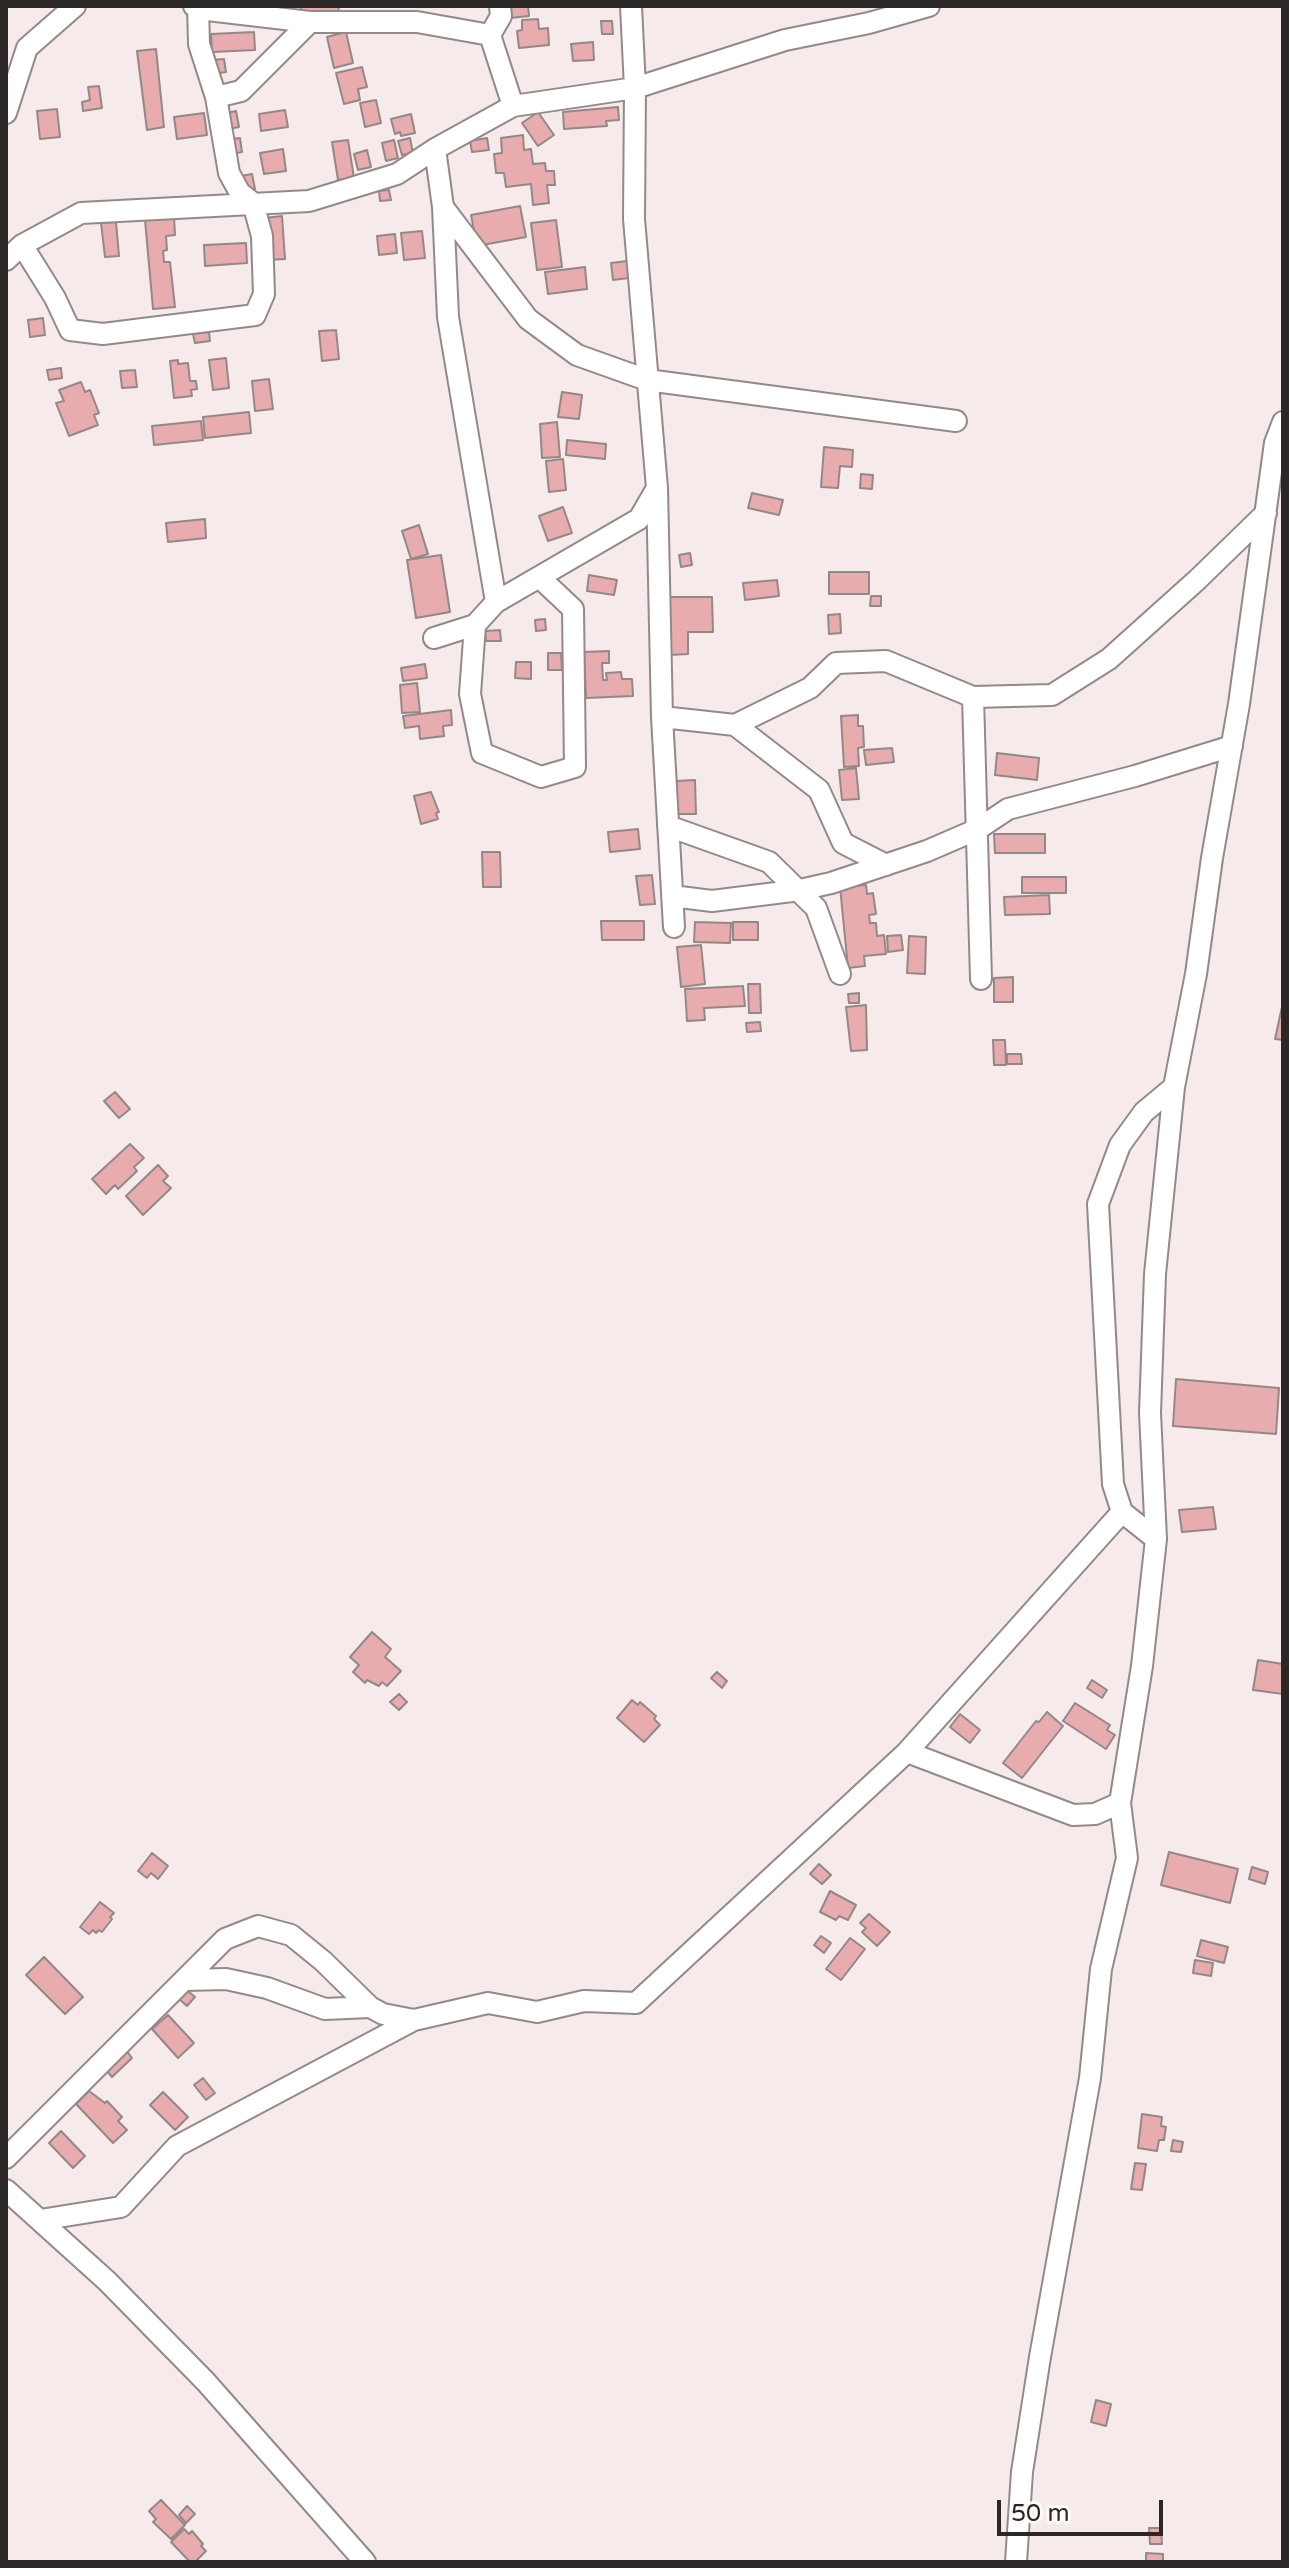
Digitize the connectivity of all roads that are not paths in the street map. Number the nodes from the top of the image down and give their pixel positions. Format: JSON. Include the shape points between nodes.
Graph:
{"nodes":[{"id":1,"x":75,"y":6,"type":"edge"},
{"id":2,"x":500,"y":6,"type":"edge"},
{"id":3,"x":631,"y":6,"type":"edge"},
{"id":4,"x":197,"y":7,"type":"edge"},
{"id":5,"x":923,"y":7,"type":"edge"},
{"id":6,"x":310,"y":22,"type":"junction"},
{"id":7,"x":490,"y":35,"type":"junction"},
{"id":8,"x":635,"y":88,"type":"junction"},
{"id":9,"x":216,"y":97,"type":"junction"},
{"id":10,"x":513,"y":106,"type":"junction"},
{"id":11,"x":6,"y":113,"type":"edge"},
{"id":12,"x":435,"y":149,"type":"junction"},
{"id":13,"x":253,"y":203,"type":"junction"},
{"id":14,"x":443,"y":207,"type":"junction"},
{"id":15,"x":22,"y":245,"type":"junction"},
{"id":16,"x":6,"y":260,"type":"edge"},
{"id":17,"x":647,"y":380,"type":"junction"},
{"id":18,"x":956,"y":421,"type":"dead end"},
{"id":19,"x":1283,"y":422,"type":"edge"},
{"id":20,"x":657,"y":488,"type":"junction"},
{"id":21,"x":1266,"y":513,"type":"junction"},
{"id":22,"x":539,"y":577,"type":"junction"},
{"id":23,"x":496,"y":602,"type":"junction"},
{"id":24,"x":475,"y":625,"type":"junction"},
{"id":25,"x":434,"y":638,"type":"dead end"},
{"id":26,"x":973,"y":697,"type":"junction"},
{"id":27,"x":662,"y":717,"type":"junction"},
{"id":28,"x":735,"y":725,"type":"junction"},
{"id":29,"x":1232,"y":746,"type":"junction"},
{"id":30,"x":668,"y":826,"type":"junction"},
{"id":31,"x":978,"y":829,"type":"junction"},
{"id":32,"x":886,"y":865,"type":"junction"},
{"id":33,"x":800,"y":890,"type":"junction"},
{"id":34,"x":672,"y":896,"type":"junction"},
{"id":35,"x":712,"y":901,"type":"junction"},
{"id":36,"x":840,"y":974,"type":"dead end"},
{"id":37,"x":981,"y":979,"type":"dead end"},
{"id":38,"x":1174,"y":1087,"type":"junction"},
{"id":39,"x":1122,"y":1512,"type":"junction"},
{"id":40,"x":1156,"y":1539,"type":"junction"},
{"id":41,"x":907,"y":1752,"type":"junction"},
{"id":42,"x":1120,"y":1803,"type":"junction"},
{"id":43,"x":185,"y":1980,"type":"junction"},
{"id":44,"x":370,"y":2007,"type":"junction"},
{"id":45,"x":414,"y":2020,"type":"junction"},
{"id":46,"x":6,"y":2158,"type":"edge"},
{"id":47,"x":6,"y":2190,"type":"edge"},
{"id":48,"x":40,"y":2220,"type":"junction"},
{"id":49,"x":365,"y":2562,"type":"edge"},
{"id":50,"x":1016,"y":2562,"type":"edge"}],
"edges":[{"from":1,"to":11,"type":"street","via":[[27,48]]},
{"from":2,"to":7,"type":"street","via":[[501,16]]},
{"from":3,"to":8,"type":"street"},
{"from":4,"to":6,"type":"street"},
{"from":4,"to":9,"type":"street","via":[[199,44]]},
{"from":5,"to":8,"type":"street","via":[[785,40]]},
{"from":6,"to":7,"type":"street","via":[[417,22]]},
{"from":6,"to":9,"type":"street","via":[[241,91]]},
{"from":7,"to":10,"type":"street"},
{"from":8,"to":10,"type":"street"},
{"from":8,"to":17,"type":"street","via":[[634,219]]},
{"from":9,"to":13,"type":"street","via":[[229,173]]},
{"from":10,"to":12,"type":"street"},
{"from":12,"to":13,"type":"street","via":[[397,174],[309,201]]},
{"from":12,"to":14,"type":"street"},
{"from":13,"to":15,"type":"street","via":[[81,213]]},
{"from":13,"to":15,"type":"street","via":[[262,236],[264,294],[255,315],[103,334],[70,330]]},
{"from":14,"to":17,"type":"street","via":[[528,319],[577,355]]},
{"from":14,"to":23,"type":"street","via":[[448,317]]},
{"from":15,"to":16,"type":"street"},
{"from":17,"to":18,"type":"street"},
{"from":17,"to":20,"type":"street"},
{"from":19,"to":21,"type":"street","via":[[1275,443]]},
{"from":20,"to":22,"type":"street","via":[[639,519]]},
{"from":20,"to":27,"type":"street"},
{"from":21,"to":26,"type":"street","via":[[1109,659],[1052,695]]},
{"from":21,"to":29,"type":"street"},
{"from":22,"to":23,"type":"street"},
{"from":22,"to":24,"type":"street","via":[[573,609],[575,767],[541,777],[482,753],[470,694]]},
{"from":23,"to":24,"type":"street"},
{"from":24,"to":25,"type":"street"},
{"from":26,"to":28,"type":"street","via":[[886,661],[836,663],[810,688]]},
{"from":26,"to":31,"type":"street"},
{"from":27,"to":28,"type":"street"},
{"from":27,"to":30,"type":"street"},
{"from":28,"to":32,"type":"street","via":[[819,790],[843,843]]},
{"from":29,"to":31,"type":"street","via":[[1008,809]]},
{"from":29,"to":38,"type":"street"},
{"from":30,"to":33,"type":"street","via":[[769,862]]},
{"from":30,"to":34,"type":"street"},
{"from":31,"to":32,"type":"street"},
{"from":31,"to":37,"type":"street"},
{"from":32,"to":33,"type":"street"},
{"from":33,"to":35,"type":"street"},
{"from":33,"to":36,"type":"street","via":[[816,908]]},
{"from":34,"to":35,"type":"street"},
{"from":34,"to":35,"type":"street","via":[[674,927]]},
{"from":38,"to":39,"type":"street","via":[[1144,1112],[1120,1145],[1098,1204],[1113,1484]]},
{"from":38,"to":40,"type":"street","via":[[1155,1274],[1150,1413]]},
{"from":39,"to":40,"type":"street"},
{"from":39,"to":41,"type":"street"},
{"from":40,"to":42,"type":"street"},
{"from":41,"to":42,"type":"street","via":[[1073,1815],[1095,1814]]},
{"from":41,"to":45,"type":"street","via":[[636,2003],[584,2001],[537,2012],[488,2003]]},
{"from":42,"to":50,"type":"street","via":[[1127,1858],[1101,1969],[1090,2078],[1022,2472]]},
{"from":43,"to":44,"type":"street","via":[[226,1979],[325,2009]]},
{"from":43,"to":44,"type":"street","via":[[225,1939],[258,1926],[291,1935]]},
{"from":43,"to":46,"type":"street"},
{"from":44,"to":45,"type":"street"},
{"from":45,"to":48,"type":"street","via":[[177,2146],[121,2207]]},
{"from":47,"to":48,"type":"street"},
{"from":48,"to":49,"type":"street","via":[[206,2382]]}]}
